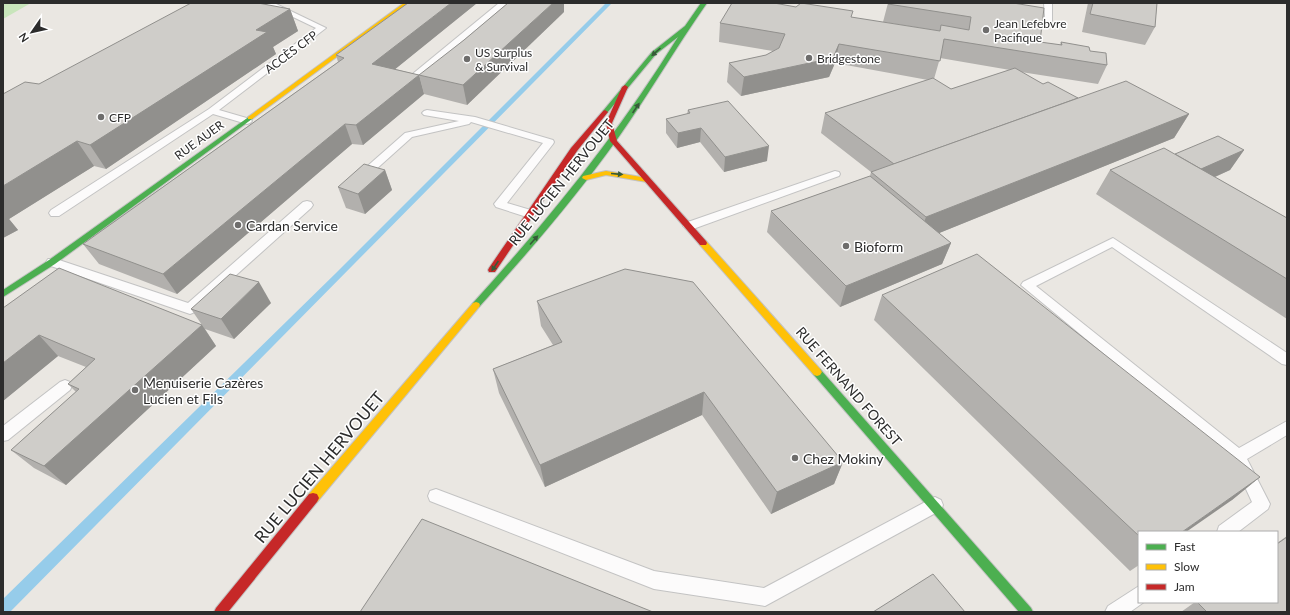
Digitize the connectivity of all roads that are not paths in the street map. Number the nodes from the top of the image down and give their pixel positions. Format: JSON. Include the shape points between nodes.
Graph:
{"nodes":[{"id":1,"x":268,"y":3,"type":"edge"},
{"id":2,"x":407,"y":3,"type":"edge"},
{"id":3,"x":504,"y":3,"type":"edge"},
{"id":4,"x":704,"y":3,"type":"edge"},
{"id":5,"x":1048,"y":3,"type":"edge"},
{"id":6,"x":1018,"y":15,"type":"edge"},
{"id":7,"x":687,"y":27,"type":"junction"},
{"id":8,"x":407,"y":83,"type":"edge"},
{"id":9,"x":625,"y":87,"type":"junction"},
{"id":10,"x":212,"y":111,"type":"junction"},
{"id":11,"x":427,"y":113,"type":"dead end"},
{"id":12,"x":475,"y":120,"type":"junction"},
{"id":13,"x":247,"y":121,"type":"junction"},
{"id":14,"x":614,"y":141,"type":"junction"},
{"id":15,"x":835,"y":174,"type":"dead end"},
{"id":16,"x":586,"y":178,"type":"junction"},
{"id":17,"x":647,"y":180,"type":"junction"},
{"id":18,"x":353,"y":184,"type":"edge"},
{"id":19,"x":307,"y":205,"type":"dead end"},
{"id":20,"x":55,"y":213,"type":"dead end"},
{"id":21,"x":530,"y":214,"type":"junction"},
{"id":22,"x":689,"y":226,"type":"junction"},
{"id":23,"x":52,"y":262,"type":"junction"},
{"id":24,"x":5,"y":289,"type":"edge"},
{"id":25,"x":443,"y":342,"type":"junction"},
{"id":26,"x":1287,"y":360,"type":"edge"},
{"id":27,"x":65,"y":386,"type":"dead end"},
{"id":28,"x":1287,"y":427,"type":"edge"},
{"id":29,"x":3,"y":435,"type":"edge"},
{"id":30,"x":1238,"y":456,"type":"junction"},
{"id":31,"x":436,"y":496,"type":"dead end"},
{"id":32,"x":935,"y":505,"type":"junction"},
{"id":33,"x":1226,"y":531,"type":"edge"},
{"id":34,"x":1138,"y":596,"type":"edge"},
{"id":35,"x":220,"y":612,"type":"edge"},
{"id":36,"x":1027,"y":612,"type":"edge"},
{"id":37,"x":1114,"y":612,"type":"edge"}],
"edges":[{"from":1,"to":10,"type":"lane","name":"ACCÈS CFP","via":[[322,28]]},
{"from":2,"to":13,"type":"main road","name":"RUE AUER"},
{"from":3,"to":8,"type":"lane"},
{"from":4,"to":7,"type":"main road","name":"RUE FERNAND FOREST"},
{"from":5,"to":6,"type":"lane","via":[[1048,20]]},
{"from":7,"to":9,"type":"main road","name":"RUE FERNAND FOREST","one_way":true,"via":[[654,53]]},
{"from":14,"to":7,"type":"main road","name":"RUE LUCIEN HERVOUET","one_way":true,"via":[[666,64]]},
{"from":9,"to":14,"type":"main road","name":"RUE FERNAND FOREST","via":[[609,123]]},
{"from":9,"to":21,"type":"main road","name":"RUE LUCIEN HERVOUET","via":[[574,150]]},
{"from":10,"to":13,"type":"lane"},
{"from":10,"to":20,"type":"lane","name":"ACCÈS CFP"},
{"from":11,"to":12,"type":"lane"},
{"from":12,"to":18,"type":"lane","via":[[409,135]]},
{"from":12,"to":21,"type":"lane","via":[[549,142],[500,204]]},
{"from":13,"to":23,"type":"main road","name":"RUE AUER"},
{"from":14,"to":16,"type":"main road","name":"RUE LUCIEN HERVOUET"},
{"from":14,"to":17,"type":"main road","name":"RUE FERNAND FOREST"},
{"from":15,"to":22,"type":"lane"},
{"from":16,"to":17,"type":"main road","one_way":true,"via":[[606,173]]},
{"from":25,"to":16,"type":"main road","name":"RUE LUCIEN HERVOUET","one_way":true,"via":[[551,222]]},
{"from":17,"to":22,"type":"main road","name":"RUE FERNAND FOREST"},
{"from":19,"to":23,"type":"lane","via":[[190,310]]},
{"from":21,"to":25,"type":"main road","name":"RUE LUCIEN HERVOUET","one_way":true},
{"from":22,"to":32,"type":"main road","name":"RUE FERNAND FOREST"},
{"from":23,"to":24,"type":"main road","name":"RUE AUER"},
{"from":25,"to":35,"type":"main road","name":"RUE LUCIEN HERVOUET"},
{"from":26,"to":30,"type":"lane","via":[[1113,242],[1027,285]]},
{"from":27,"to":29,"type":"lane"},
{"from":28,"to":30,"type":"lane"},
{"from":30,"to":33,"type":"lane","via":[[1262,504]]},
{"from":31,"to":32,"type":"lane","via":[[654,580],[765,597]]},
{"from":32,"to":36,"type":"main road","name":"RUE FERNAND FOREST"},
{"from":34,"to":37,"type":"lane"}]}
